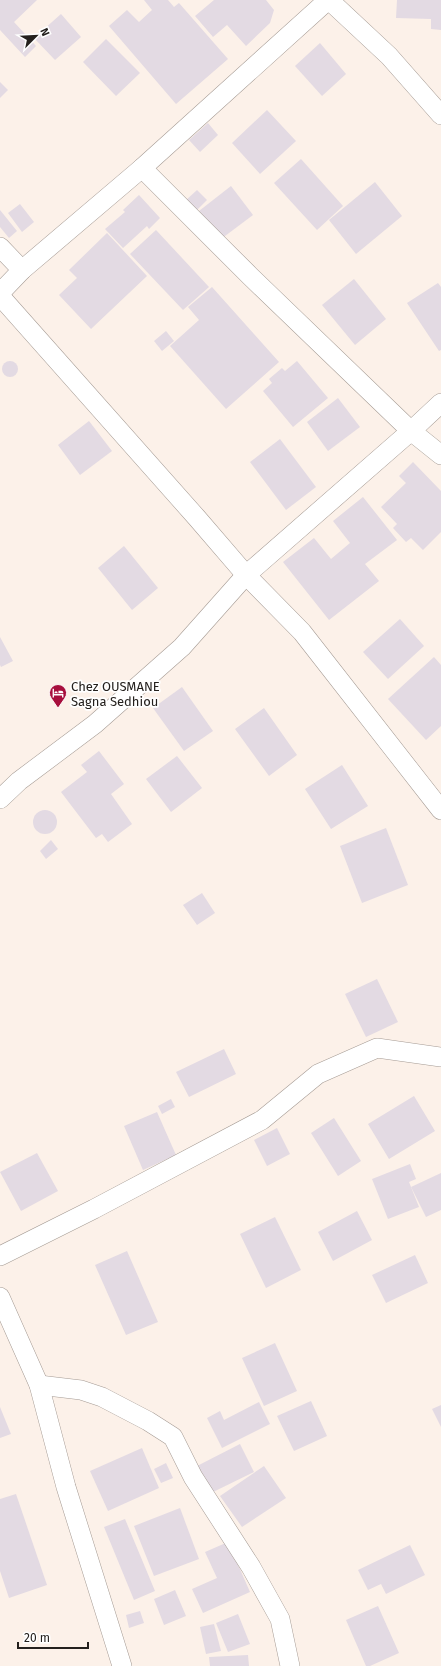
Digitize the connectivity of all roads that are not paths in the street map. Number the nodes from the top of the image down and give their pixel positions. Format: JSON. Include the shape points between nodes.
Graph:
{"nodes":[{"id":1,"x":328,"y":0,"type":"edge"},
{"id":2,"x":441,"y":115,"type":"edge"},
{"id":3,"x":142,"y":168,"type":"junction"},
{"id":4,"x":0,"y":247,"type":"edge"},
{"id":5,"x":22,"y":270,"type":"junction"},
{"id":6,"x":0,"y":292,"type":"edge"},
{"id":7,"x":0,"y":296,"type":"edge"},
{"id":8,"x":441,"y":403,"type":"edge"},
{"id":9,"x":411,"y":431,"type":"junction"},
{"id":10,"x":441,"y":455,"type":"edge"},
{"id":11,"x":246,"y":575,"type":"junction"},
{"id":12,"x":0,"y":799,"type":"edge"},
{"id":13,"x":441,"y":810,"type":"edge"},
{"id":14,"x":441,"y":1057,"type":"edge"},
{"id":15,"x":0,"y":1256,"type":"edge"},
{"id":16,"x":0,"y":1297,"type":"edge"},
{"id":17,"x":40,"y":1385,"type":"junction"},
{"id":18,"x":122,"y":1666,"type":"edge"},
{"id":19,"x":290,"y":1666,"type":"edge"}],
"edges":[{"from":1,"to":2,"type":"street","via":[[389,56]]},
{"from":1,"to":3,"type":"street"},
{"from":3,"to":5,"type":"street"},
{"from":3,"to":9,"type":"street"},
{"from":4,"to":5,"type":"street"},
{"from":5,"to":6,"type":"street"},
{"from":7,"to":11,"type":"street"},
{"from":8,"to":9,"type":"street"},
{"from":9,"to":10,"type":"street"},
{"from":9,"to":11,"type":"street"},
{"from":11,"to":12,"type":"street","via":[[182,647],[95,724],[19,781]]},
{"from":11,"to":13,"type":"street","via":[[302,632]]},
{"from":14,"to":15,"type":"street","via":[[377,1048],[318,1074],[262,1120]]},
{"from":16,"to":17,"type":"street"},
{"from":17,"to":18,"type":"street","via":[[66,1487]]},
{"from":17,"to":19,"type":"street","via":[[81,1390],[102,1397],[172,1437],[193,1477],[251,1567],[280,1618]]}]}
